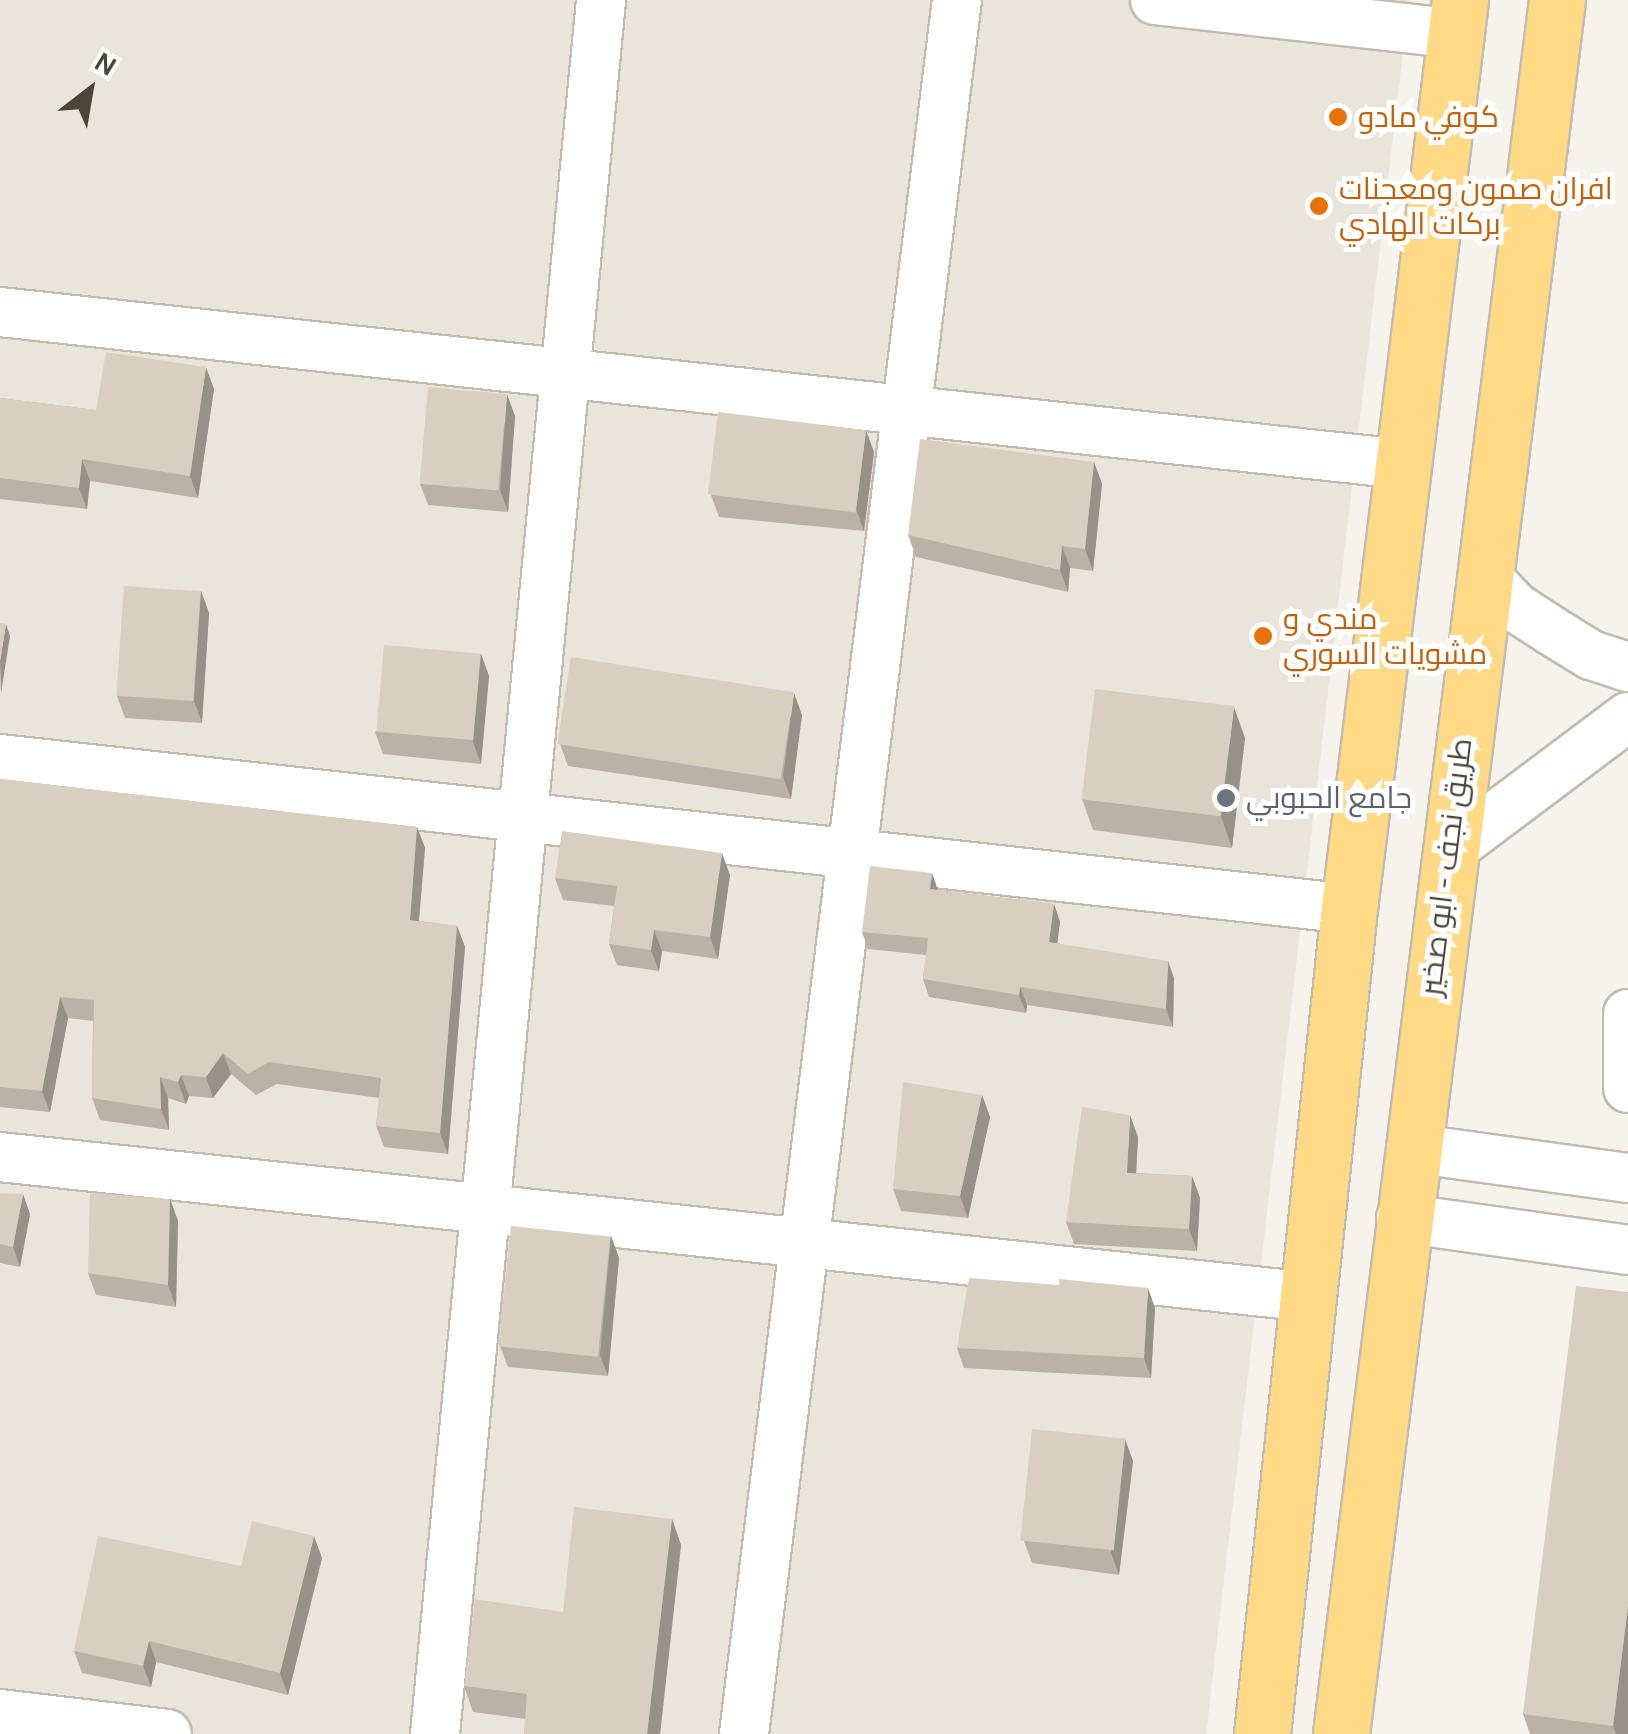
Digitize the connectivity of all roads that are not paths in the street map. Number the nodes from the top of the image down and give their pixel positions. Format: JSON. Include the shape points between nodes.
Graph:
{"nodes":[{"id":1,"x":600,"y":0,"type":"edge"},
{"id":2,"x":957,"y":0,"type":"edge"},
{"id":3,"x":1155,"y":0,"type":"edge"},
{"id":4,"x":1557,"y":0,"type":"edge"},
{"id":5,"x":1458,"y":17,"type":"edge"},
{"id":6,"x":0,"y":312,"type":"edge"},
{"id":7,"x":565,"y":374,"type":"junction"},
{"id":8,"x":906,"y":411,"type":"junction"},
{"id":9,"x":1401,"y":464,"type":"junction"},
{"id":10,"x":1484,"y":574,"type":"junction"},
{"id":11,"x":1628,"y":667,"type":"edge"},
{"id":12,"x":1628,"y":717,"type":"edge"},
{"id":13,"x":0,"y":758,"type":"edge"},
{"id":14,"x":523,"y":817,"type":"junction"},
{"id":15,"x":1448,"y":852,"type":"junction"},
{"id":16,"x":852,"y":853,"type":"junction"},
{"id":17,"x":1349,"y":909,"type":"junction"},
{"id":18,"x":1628,"y":1014,"type":"edge"},
{"id":19,"x":1628,"y":1088,"type":"edge"},
{"id":20,"x":1410,"y":1148,"type":"junction"},
{"id":21,"x":0,"y":1157,"type":"edge"},
{"id":22,"x":1628,"y":1178,"type":"edge"},
{"id":23,"x":485,"y":1208,"type":"junction"},
{"id":24,"x":1401,"y":1218,"type":"junction"},
{"id":25,"x":804,"y":1243,"type":"junction"},
{"id":26,"x":1628,"y":1250,"type":"edge"},
{"id":27,"x":1310,"y":1297,"type":"junction"},
{"id":28,"x":0,"y":1714,"type":"edge"},
{"id":29,"x":167,"y":1734,"type":"edge"},
{"id":30,"x":436,"y":1734,"type":"edge"},
{"id":31,"x":744,"y":1734,"type":"edge"},
{"id":32,"x":1262,"y":1734,"type":"edge"},
{"id":33,"x":1340,"y":1734,"type":"edge"}],
"edges":[{"from":1,"to":7,"type":"street"},
{"from":2,"to":8,"type":"street"},
{"from":3,"to":5,"type":"street"},
{"from":4,"to":10,"type":"highway","name":"طريق نجف - ابو صخير"},
{"from":5,"to":9,"type":"highway"},
{"from":6,"to":7,"type":"street"},
{"from":7,"to":8,"type":"street"},
{"from":7,"to":14,"type":"street"},
{"from":8,"to":9,"type":"street"},
{"from":8,"to":16,"type":"street"},
{"from":9,"to":17,"type":"highway"},
{"from":10,"to":11,"type":"street","via":[[1515,606],[1565,639]]},
{"from":10,"to":15,"type":"highway","name":"طريق نجف - ابو صخير"},
{"from":12,"to":15,"type":"street"},
{"from":13,"to":14,"type":"street"},
{"from":14,"to":16,"type":"street"},
{"from":14,"to":23,"type":"street"},
{"from":15,"to":20,"type":"highway","name":"طريق نجف - ابو صخير"},
{"from":16,"to":17,"type":"street"},
{"from":16,"to":25,"type":"street"},
{"from":17,"to":27,"type":"highway"},
{"from":18,"to":19,"type":"street"},
{"from":20,"to":22,"type":"street"},
{"from":20,"to":24,"type":"highway","name":"طريق نجف - ابو صخير"},
{"from":21,"to":23,"type":"street"},
{"from":23,"to":25,"type":"street"},
{"from":23,"to":30,"type":"street"},
{"from":24,"to":26,"type":"street"},
{"from":24,"to":33,"type":"highway","name":"طريق نجف - ابو صخير"},
{"from":25,"to":27,"type":"street"},
{"from":25,"to":31,"type":"street"},
{"from":27,"to":32,"type":"highway"},
{"from":28,"to":29,"type":"street"}]}
